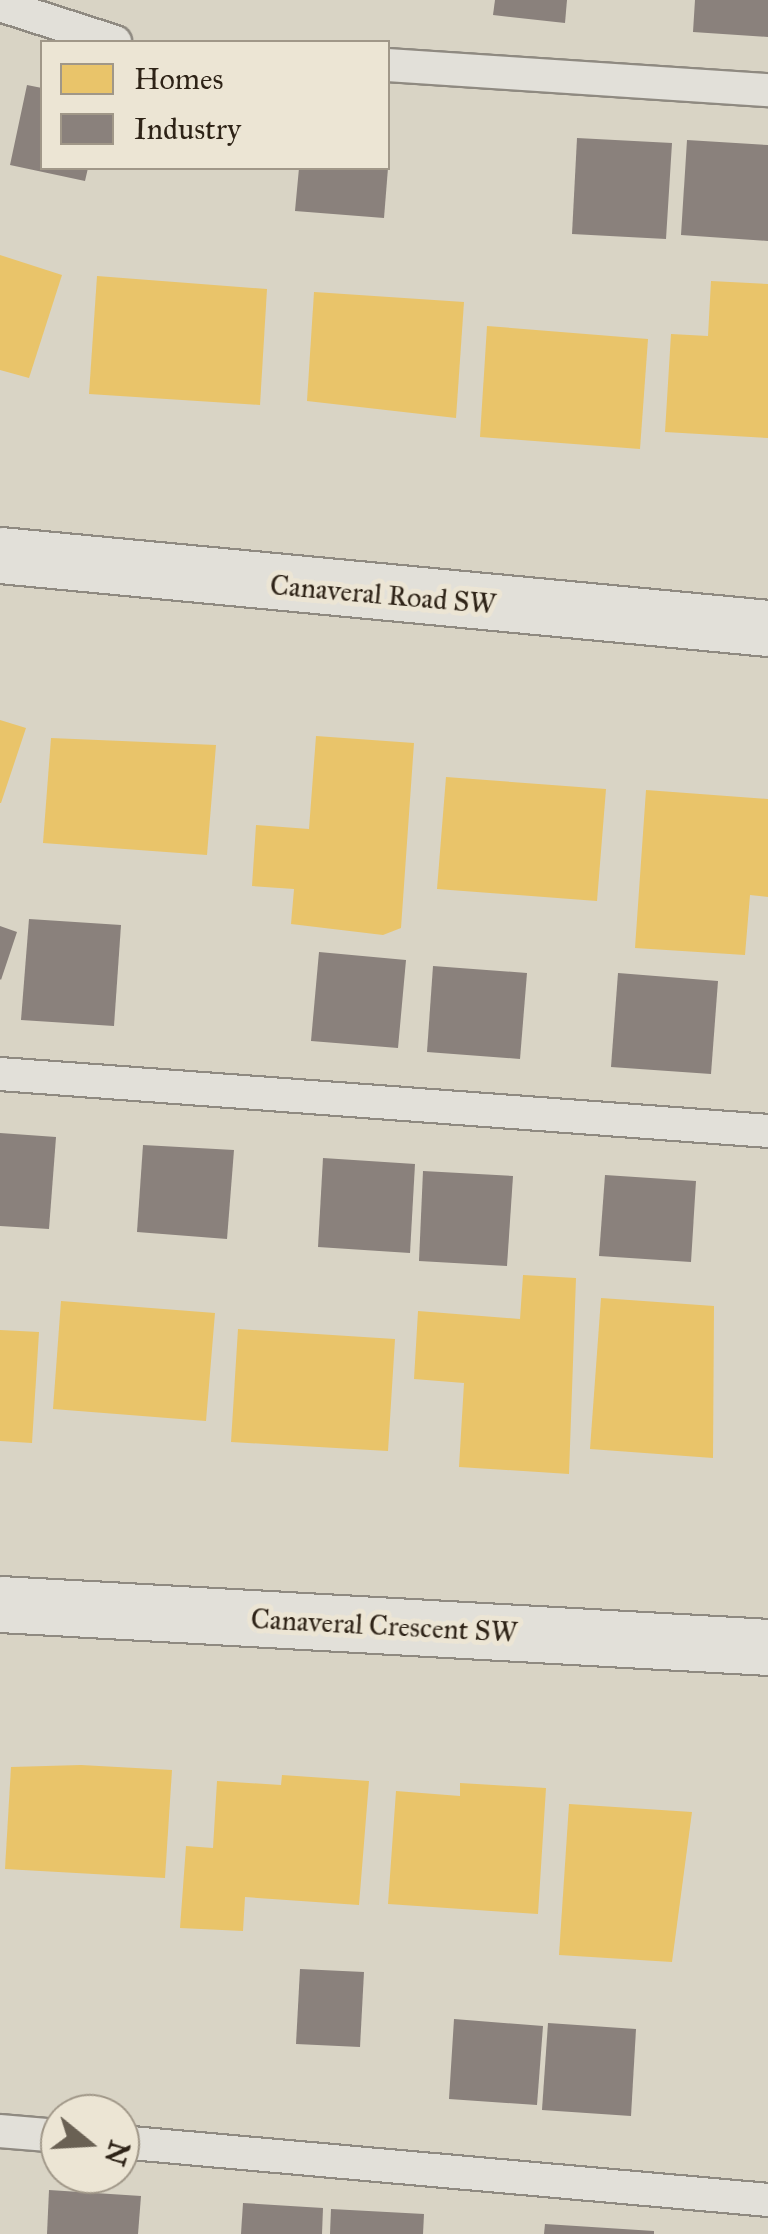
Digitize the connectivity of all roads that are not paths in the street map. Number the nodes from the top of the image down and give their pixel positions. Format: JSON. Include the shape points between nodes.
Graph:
{"nodes":[{"id":1,"x":0,"y":5,"type":"edge"},
{"id":2,"x":109,"y":40,"type":"edge"},
{"id":3,"x":390,"y":65,"type":"edge"},
{"id":4,"x":768,"y":90,"type":"edge"},
{"id":5,"x":0,"y":556,"type":"edge"},
{"id":6,"x":768,"y":628,"type":"edge"},
{"id":7,"x":0,"y":1074,"type":"edge"},
{"id":8,"x":768,"y":1130,"type":"edge"},
{"id":9,"x":0,"y":1604,"type":"edge"},
{"id":10,"x":768,"y":1648,"type":"edge"},
{"id":11,"x":0,"y":2131,"type":"edge"},
{"id":12,"x":40,"y":2134,"type":"edge"},
{"id":13,"x":140,"y":2144,"type":"edge"},
{"id":14,"x":768,"y":2200,"type":"edge"}],
"edges":[{"from":1,"to":2,"type":"lane"},
{"from":3,"to":4,"type":"lane"},
{"from":5,"to":6,"type":"street","name":"Canaveral Road SW"},
{"from":7,"to":8,"type":"lane"},
{"from":9,"to":10,"type":"street","name":"Canaveral Crescent SW"},
{"from":11,"to":12,"type":"lane"},
{"from":13,"to":14,"type":"lane"}]}
